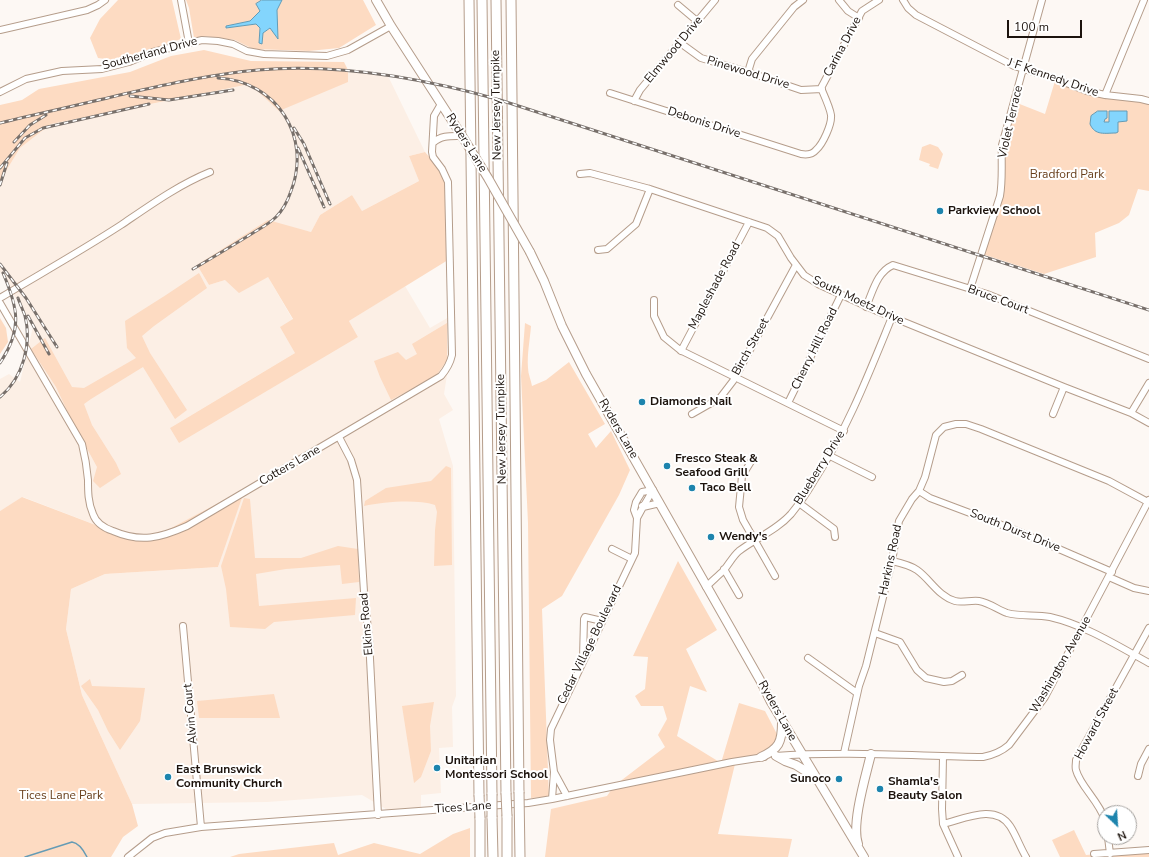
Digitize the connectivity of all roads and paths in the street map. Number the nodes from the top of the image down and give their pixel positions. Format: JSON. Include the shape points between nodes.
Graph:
{"nodes":[{"id":1,"x":105,"y":0,"type":"edge"},
{"id":2,"x":181,"y":0,"type":"edge"},
{"id":3,"x":376,"y":0,"type":"edge"},
{"id":4,"x":469,"y":0,"type":"edge"},
{"id":5,"x":482,"y":0,"type":"edge"},
{"id":6,"x":496,"y":0,"type":"edge"},
{"id":7,"x":511,"y":0,"type":"edge"},
{"id":8,"x":715,"y":0,"type":"edge"},
{"id":9,"x":803,"y":0,"type":"edge"},
{"id":10,"x":839,"y":0,"type":"edge"},
{"id":11,"x":879,"y":0,"type":"edge"},
{"id":12,"x":903,"y":0,"type":"edge"},
{"id":13,"x":1042,"y":0,"type":"edge"},
{"id":14,"x":1144,"y":0,"type":"edge"},
{"id":15,"x":678,"y":5,"type":"dead end"},
{"id":16,"x":859,"y":18,"type":"junction"},
{"id":17,"x":697,"y":21,"type":"junction"},
{"id":18,"x":391,"y":26,"type":"junction"},
{"id":19,"x":0,"y":30,"type":"edge"},
{"id":20,"x":679,"y":42,"type":"junction"},
{"id":21,"x":189,"y":44,"type":"junction"},
{"id":22,"x":1024,"y":70,"type":"junction"},
{"id":23,"x":748,"y":72,"type":"junction"},
{"id":24,"x":822,"y":89,"type":"junction"},
{"id":25,"x":0,"y":92,"type":"edge"},
{"id":26,"x":610,"y":93,"type":"dead end"},
{"id":27,"x":1105,"y":95,"type":"junction"},
{"id":28,"x":634,"y":101,"type":"junction"},
{"id":29,"x":1149,"y":101,"type":"edge"},
{"id":30,"x":441,"y":104,"type":"junction"},
{"id":31,"x":462,"y":136,"type":"junction"},
{"id":32,"x":433,"y":143,"type":"junction"},
{"id":33,"x":798,"y":153,"type":"joint"},
{"id":34,"x":210,"y":172,"type":"dead end"},
{"id":35,"x":580,"y":174,"type":"dead end"},
{"id":36,"x":650,"y":189,"type":"junction"},
{"id":37,"x":749,"y":222,"type":"junction"},
{"id":38,"x":598,"y":250,"type":"dead end"},
{"id":39,"x":796,"y":265,"type":"junction"},
{"id":40,"x":970,"y":289,"type":"junction"},
{"id":41,"x":841,"y":295,"type":"junction"},
{"id":42,"x":0,"y":298,"type":"edge"},
{"id":43,"x":654,"y":300,"type":"dead end"},
{"id":44,"x":0,"y":303,"type":"edge"},
{"id":45,"x":866,"y":306,"type":"junction"},
{"id":46,"x":892,"y":318,"type":"junction"},
{"id":47,"x":681,"y":351,"type":"junction"},
{"id":48,"x":1149,"y":359,"type":"edge"},
{"id":49,"x":735,"y":377,"type":"junction"},
{"id":50,"x":1149,"y":383,"type":"edge"},
{"id":51,"x":1064,"y":387,"type":"junction"},
{"id":52,"x":788,"y":403,"type":"junction"},
{"id":53,"x":1131,"y":413,"type":"junction"},
{"id":54,"x":692,"y":414,"type":"dead end"},
{"id":55,"x":1053,"y":414,"type":"dead end"},
{"id":56,"x":1149,"y":423,"type":"edge"},
{"id":57,"x":844,"y":431,"type":"junction"},
{"id":58,"x":339,"y":437,"type":"junction"},
{"id":59,"x":830,"y":456,"type":"junction"},
{"id":60,"x":752,"y":460,"type":"dead end"},
{"id":61,"x":872,"y":477,"type":"dead end"},
{"id":62,"x":653,"y":490,"type":"junction"},
{"id":63,"x":919,"y":491,"type":"junction"},
{"id":64,"x":1148,"y":501,"type":"edge"},
{"id":65,"x":636,"y":502,"type":"junction"},
{"id":66,"x":660,"y":503,"type":"junction"},
{"id":67,"x":799,"y":503,"type":"junction"},
{"id":68,"x":643,"y":507,"type":"junction"},
{"id":69,"x":637,"y":518,"type":"junction"},
{"id":70,"x":835,"y":537,"type":"dead end"},
{"id":71,"x":754,"y":540,"type":"junction"},
{"id":72,"x":612,"y":549,"type":"dead end"},
{"id":73,"x":632,"y":559,"type":"junction"},
{"id":74,"x":892,"y":561,"type":"junction"},
{"id":75,"x":724,"y":570,"type":"junction"},
{"id":76,"x":1110,"y":574,"type":"junction"},
{"id":77,"x":775,"y":576,"type":"dead end"},
{"id":78,"x":706,"y":587,"type":"junction"},
{"id":79,"x":1149,"y":591,"type":"edge"},
{"id":80,"x":739,"y":595,"type":"dead end"},
{"id":81,"x":602,"y":621,"type":"junction"},
{"id":82,"x":183,"y":626,"type":"dead end"},
{"id":83,"x":1082,"y":628,"type":"junction"},
{"id":84,"x":1149,"y":628,"type":"edge"},
{"id":85,"x":875,"y":633,"type":"junction"},
{"id":86,"x":1134,"y":655,"type":"junction"},
{"id":87,"x":808,"y":658,"type":"dead end"},
{"id":88,"x":583,"y":659,"type":"junction"},
{"id":89,"x":1149,"y":663,"type":"edge"},
{"id":90,"x":962,"y":675,"type":"dead end"},
{"id":91,"x":857,"y":693,"type":"junction"},
{"id":92,"x":782,"y":722,"type":"junction"},
{"id":93,"x":1149,"y":748,"type":"edge"},
{"id":94,"x":844,"y":753,"type":"junction"},
{"id":95,"x":802,"y":754,"type":"junction"},
{"id":96,"x":870,"y":754,"type":"junction"},
{"id":97,"x":776,"y":756,"type":"junction"},
{"id":98,"x":762,"y":757,"type":"junction"},
{"id":99,"x":943,"y":757,"type":"junction"},
{"id":100,"x":554,"y":772,"type":"junction"},
{"id":101,"x":1138,"y":776,"type":"dead end"},
{"id":102,"x":816,"y":777,"type":"junction"},
{"id":103,"x":567,"y":796,"type":"junction"},
{"id":104,"x":552,"y":799,"type":"junction"},
{"id":105,"x":1098,"y":805,"type":"edge"},
{"id":106,"x":378,"y":815,"type":"junction"},
{"id":107,"x":943,"y":824,"type":"junction"},
{"id":108,"x":201,"y":827,"type":"junction"},
{"id":109,"x":1109,"y":845,"type":"edge"},
{"id":110,"x":1149,"y":850,"type":"edge"},
{"id":111,"x":862,"y":854,"type":"edge"},
{"id":112,"x":1094,"y":854,"type":"dead end"},
{"id":113,"x":1110,"y":854,"type":"junction"},
{"id":114,"x":128,"y":857,"type":"edge"},
{"id":115,"x":480,"y":857,"type":"edge"},
{"id":116,"x":493,"y":857,"type":"edge"},
{"id":117,"x":507,"y":857,"type":"edge"},
{"id":118,"x":520,"y":857,"type":"edge"},
{"id":119,"x":958,"y":857,"type":"edge"},
{"id":120,"x":1026,"y":857,"type":"edge"}],
"edges":[{"from":1,"to":19,"type":"street","via":[[87,10]]},
{"from":2,"to":21,"type":"street"},
{"from":3,"to":18,"type":"main road","name":"Ryders Lane"},
{"from":4,"to":115,"type":"highway","bridge":true},
{"from":5,"to":116,"type":"highway","name":"New Jersey Turnpike","bridge":true},
{"from":6,"to":117,"type":"highway","name":"New Jersey Turnpike","bridge":true},
{"from":7,"to":118,"type":"highway","name":"New Jersey Turnpike","bridge":true},
{"from":8,"to":17,"type":"street","name":"Elmwood Drive"},
{"from":9,"to":23,"type":"street","via":[[794,7],[752,59]]},
{"from":10,"to":16,"type":"street","via":[[848,11]]},
{"from":11,"to":16,"type":"street","name":"Carina Drive","via":[[867,7]]},
{"from":12,"to":22,"type":"street","name":"J F Kennedy Drive","via":[[916,15]]},
{"from":13,"to":22,"type":"street","name":"Violet Terrace"},
{"from":14,"to":27,"type":"street"},
{"from":15,"to":17,"type":"street"},
{"from":16,"to":24,"type":"street","name":"Carina Drive"},
{"from":17,"to":20,"type":"street","name":"Elmwood Drive"},
{"from":18,"to":21,"type":"street","name":"Southerland Drive","via":[[348,50],[327,56],[264,54],[218,41],[202,40]]},
{"from":18,"to":30,"type":"main road","name":"Ryders Lane"},
{"from":20,"to":23,"type":"street","name":"Pinewood Drive","via":[[701,58]]},
{"from":20,"to":28,"type":"street","name":"Elmwood Drive"},
{"from":21,"to":25,"type":"street","name":"Southerland Drive","via":[[102,68],[62,71],[26,80]]},
{"from":22,"to":27,"type":"street","name":"J F Kennedy Drive"},
{"from":22,"to":40,"type":"street","name":"Violet Terrace","via":[[1002,145],[1000,196]]},
{"from":23,"to":24,"type":"street","name":"Pinewood Drive","via":[[800,90]]},
{"from":24,"to":33,"type":"street","name":"Carina Drive","via":[[831,115],[827,133],[816,150],[808,155]]},
{"from":26,"to":28,"type":"street","name":"Debonis Drive"},
{"from":27,"to":29,"type":"street","name":"J F Kennedy Drive"},
{"from":28,"to":33,"type":"street","name":"Debonis Drive"},
{"from":30,"to":31,"type":"main road","name":"Ryders Lane"},
{"from":30,"to":32,"type":"street","name":"Cotters Lane","via":[[434,116]]},
{"from":31,"to":32,"type":"street","via":[[444,137]]},
{"from":31,"to":62,"type":"main road","name":"Ryders Lane","bridge":true,"via":[[530,252],[571,345]]},
{"from":32,"to":58,"type":"street","name":"Cotters Lane","via":[[433,157],[448,182],[451,363],[441,376]]},
{"from":34,"to":42,"type":"street","via":[[143,209]]},
{"from":35,"to":36,"type":"street","name":"South Moetz Drive","via":[[590,173]]},
{"from":36,"to":37,"type":"street","name":"South Moetz Drive"},
{"from":36,"to":38,"type":"street","via":[[636,224],[607,249]]},
{"from":37,"to":39,"type":"street","name":"South Moetz Drive","via":[[767,228],[778,236]]},
{"from":37,"to":47,"type":"street","name":"Mapleshade Road"},
{"from":39,"to":41,"type":"street","name":"South Moetz Drive","via":[[804,275]]},
{"from":39,"to":49,"type":"street","name":"Birch Street"},
{"from":40,"to":45,"type":"street","name":"Bruce Court","via":[[893,265],[881,274]]},
{"from":40,"to":48,"type":"street","name":"Bruce Court"},
{"from":41,"to":45,"type":"street","name":"South Moetz Drive"},
{"from":41,"to":52,"type":"street","name":"Cherry Hill Road"},
{"from":43,"to":47,"type":"street","via":[[654,316],[664,337]]},
{"from":44,"to":58,"type":"street","name":"Cotters Lane","via":[[82,444],[89,502],[93,514],[106,529],[128,537],[140,538],[171,533]]},
{"from":45,"to":46,"type":"street","name":"South Moetz Drive"},
{"from":46,"to":51,"type":"street","name":"South Moetz Drive"},
{"from":46,"to":57,"type":"street","name":"Blueberry Drive"},
{"from":47,"to":49,"type":"street"},
{"from":49,"to":52,"type":"street"},
{"from":49,"to":54,"type":"street","name":"Birch Street","via":[[720,398]]},
{"from":50,"to":53,"type":"street"},
{"from":51,"to":53,"type":"street","name":"South Moetz Drive"},
{"from":51,"to":55,"type":"street"},
{"from":52,"to":57,"type":"street"},
{"from":53,"to":56,"type":"street","name":"South Moetz Drive"},
{"from":57,"to":59,"type":"street","name":"Blueberry Drive"},
{"from":58,"to":106,"type":"street","name":"Elkins Road","via":[[357,480],[369,639]]},
{"from":59,"to":61,"type":"street"},
{"from":59,"to":67,"type":"street","name":"Blueberry Drive"},
{"from":60,"to":71,"type":"street","via":[[742,476],[739,507]]},
{"from":62,"to":65,"type":"street","via":[[642,492]]},
{"from":62,"to":66,"type":"main road","name":"Ryders Lane"},
{"from":62,"to":68,"type":"street","name":"Cedar Village Boulevard"},
{"from":63,"to":64,"type":"street","name":"Harkins Road","via":[[936,435],[944,427],[961,424],[981,429],[1103,479]]},
{"from":63,"to":74,"type":"street","name":"Harkins Road","via":[[899,521]]},
{"from":63,"to":76,"type":"street","name":"South Durst Drive","via":[[930,498],[1015,530]]},
{"from":64,"to":76,"type":"street","name":"Washington Avenue"},
{"from":65,"to":68,"type":"street"},
{"from":65,"to":69,"type":"street","name":"Cedar Village Boulevard","via":[[634,510]]},
{"from":66,"to":68,"type":"street"},
{"from":66,"to":78,"type":"main road","name":"Ryders Lane"},
{"from":67,"to":70,"type":"street","via":[[834,529]]},
{"from":67,"to":71,"type":"street","name":"Blueberry Drive","via":[[777,526]]},
{"from":68,"to":69,"type":"street","name":"Cedar Village Boulevard"},
{"from":69,"to":73,"type":"street","name":"Cedar Village Boulevard","via":[[636,548]]},
{"from":71,"to":75,"type":"street","name":"Blueberry Drive","via":[[737,552]]},
{"from":71,"to":77,"type":"street"},
{"from":72,"to":73,"type":"street"},
{"from":73,"to":81,"type":"street","name":"Cedar Village Boulevard"},
{"from":74,"to":83,"type":"street","via":[[919,571],[938,591],[955,601],[992,605],[1007,613],[1050,617]]},
{"from":74,"to":85,"type":"street","name":"Harkins Road"},
{"from":75,"to":78,"type":"street","name":"Blueberry Drive"},
{"from":75,"to":80,"type":"street"},
{"from":76,"to":79,"type":"street","name":"South Durst Drive","via":[[1134,588]]},
{"from":76,"to":83,"type":"street","name":"Washington Avenue"},
{"from":78,"to":92,"type":"main road","name":"Ryders Lane"},
{"from":81,"to":88,"type":"street","name":"Cedar Village Boulevard"},
{"from":81,"to":88,"type":"street","via":[[585,617]]},
{"from":82,"to":108,"type":"street","name":"Alvin Court"},
{"from":83,"to":86,"type":"street"},
{"from":83,"to":99,"type":"street","name":"Washington Avenue","via":[[1045,697],[1009,745],[1002,751],[983,757]]},
{"from":84,"to":86,"type":"street","name":"Howard Street"},
{"from":85,"to":90,"type":"street","via":[[900,642],[917,670],[926,678],[948,682]]},
{"from":85,"to":91,"type":"street","name":"Harkins Road"},
{"from":86,"to":89,"type":"street"},
{"from":86,"to":105,"type":"street","name":"Howard Street","via":[[1076,760],[1075,768],[1079,778]]},
{"from":87,"to":91,"type":"street"},
{"from":88,"to":100,"type":"street","name":"Cedar Village Boulevard","via":[[551,729]]},
{"from":91,"to":94,"type":"street","name":"Harkins Road"},
{"from":92,"to":95,"type":"main road","name":"Ryders Lane"},
{"from":92,"to":98,"type":"main road","via":[[782,735],[778,745],[771,753]]},
{"from":93,"to":101,"type":"street"},
{"from":94,"to":95,"type":"street","name":"Washington Avenue"},
{"from":94,"to":96,"type":"street","name":"Washington Avenue"},
{"from":95,"to":97,"type":"street","name":"Tices Lane"},
{"from":95,"to":102,"type":"main road","name":"Ryders Lane"},
{"from":96,"to":99,"type":"street","name":"Washington Avenue"},
{"from":96,"to":111,"type":"main road","via":[[857,825],[857,841]]},
{"from":97,"to":98,"type":"street","name":"Tices Lane"},
{"from":97,"to":102,"type":"main road","via":[[796,764]]},
{"from":98,"to":103,"type":"street","name":"Tices Lane"},
{"from":99,"to":107,"type":"street"},
{"from":100,"to":103,"type":"street","name":"Cedar Village Boulevard"},
{"from":100,"to":104,"type":"street","name":"Cedar Village Boulevard"},
{"from":102,"to":111,"type":"main road","name":"Ryders Lane"},
{"from":103,"to":104,"type":"street","name":"Tices Lane"},
{"from":104,"to":106,"type":"street","name":"Tices Lane"},
{"from":106,"to":108,"type":"street","name":"Tices Lane"},
{"from":107,"to":119,"type":"street"},
{"from":107,"to":120,"type":"street","via":[[987,813],[1000,815],[1009,825]]},
{"from":108,"to":114,"type":"street","name":"Tices Lane","via":[[165,833],[152,838]]},
{"from":109,"to":113,"type":"street"},
{"from":110,"to":113,"type":"street"},
{"from":112,"to":113,"type":"street"}]}
